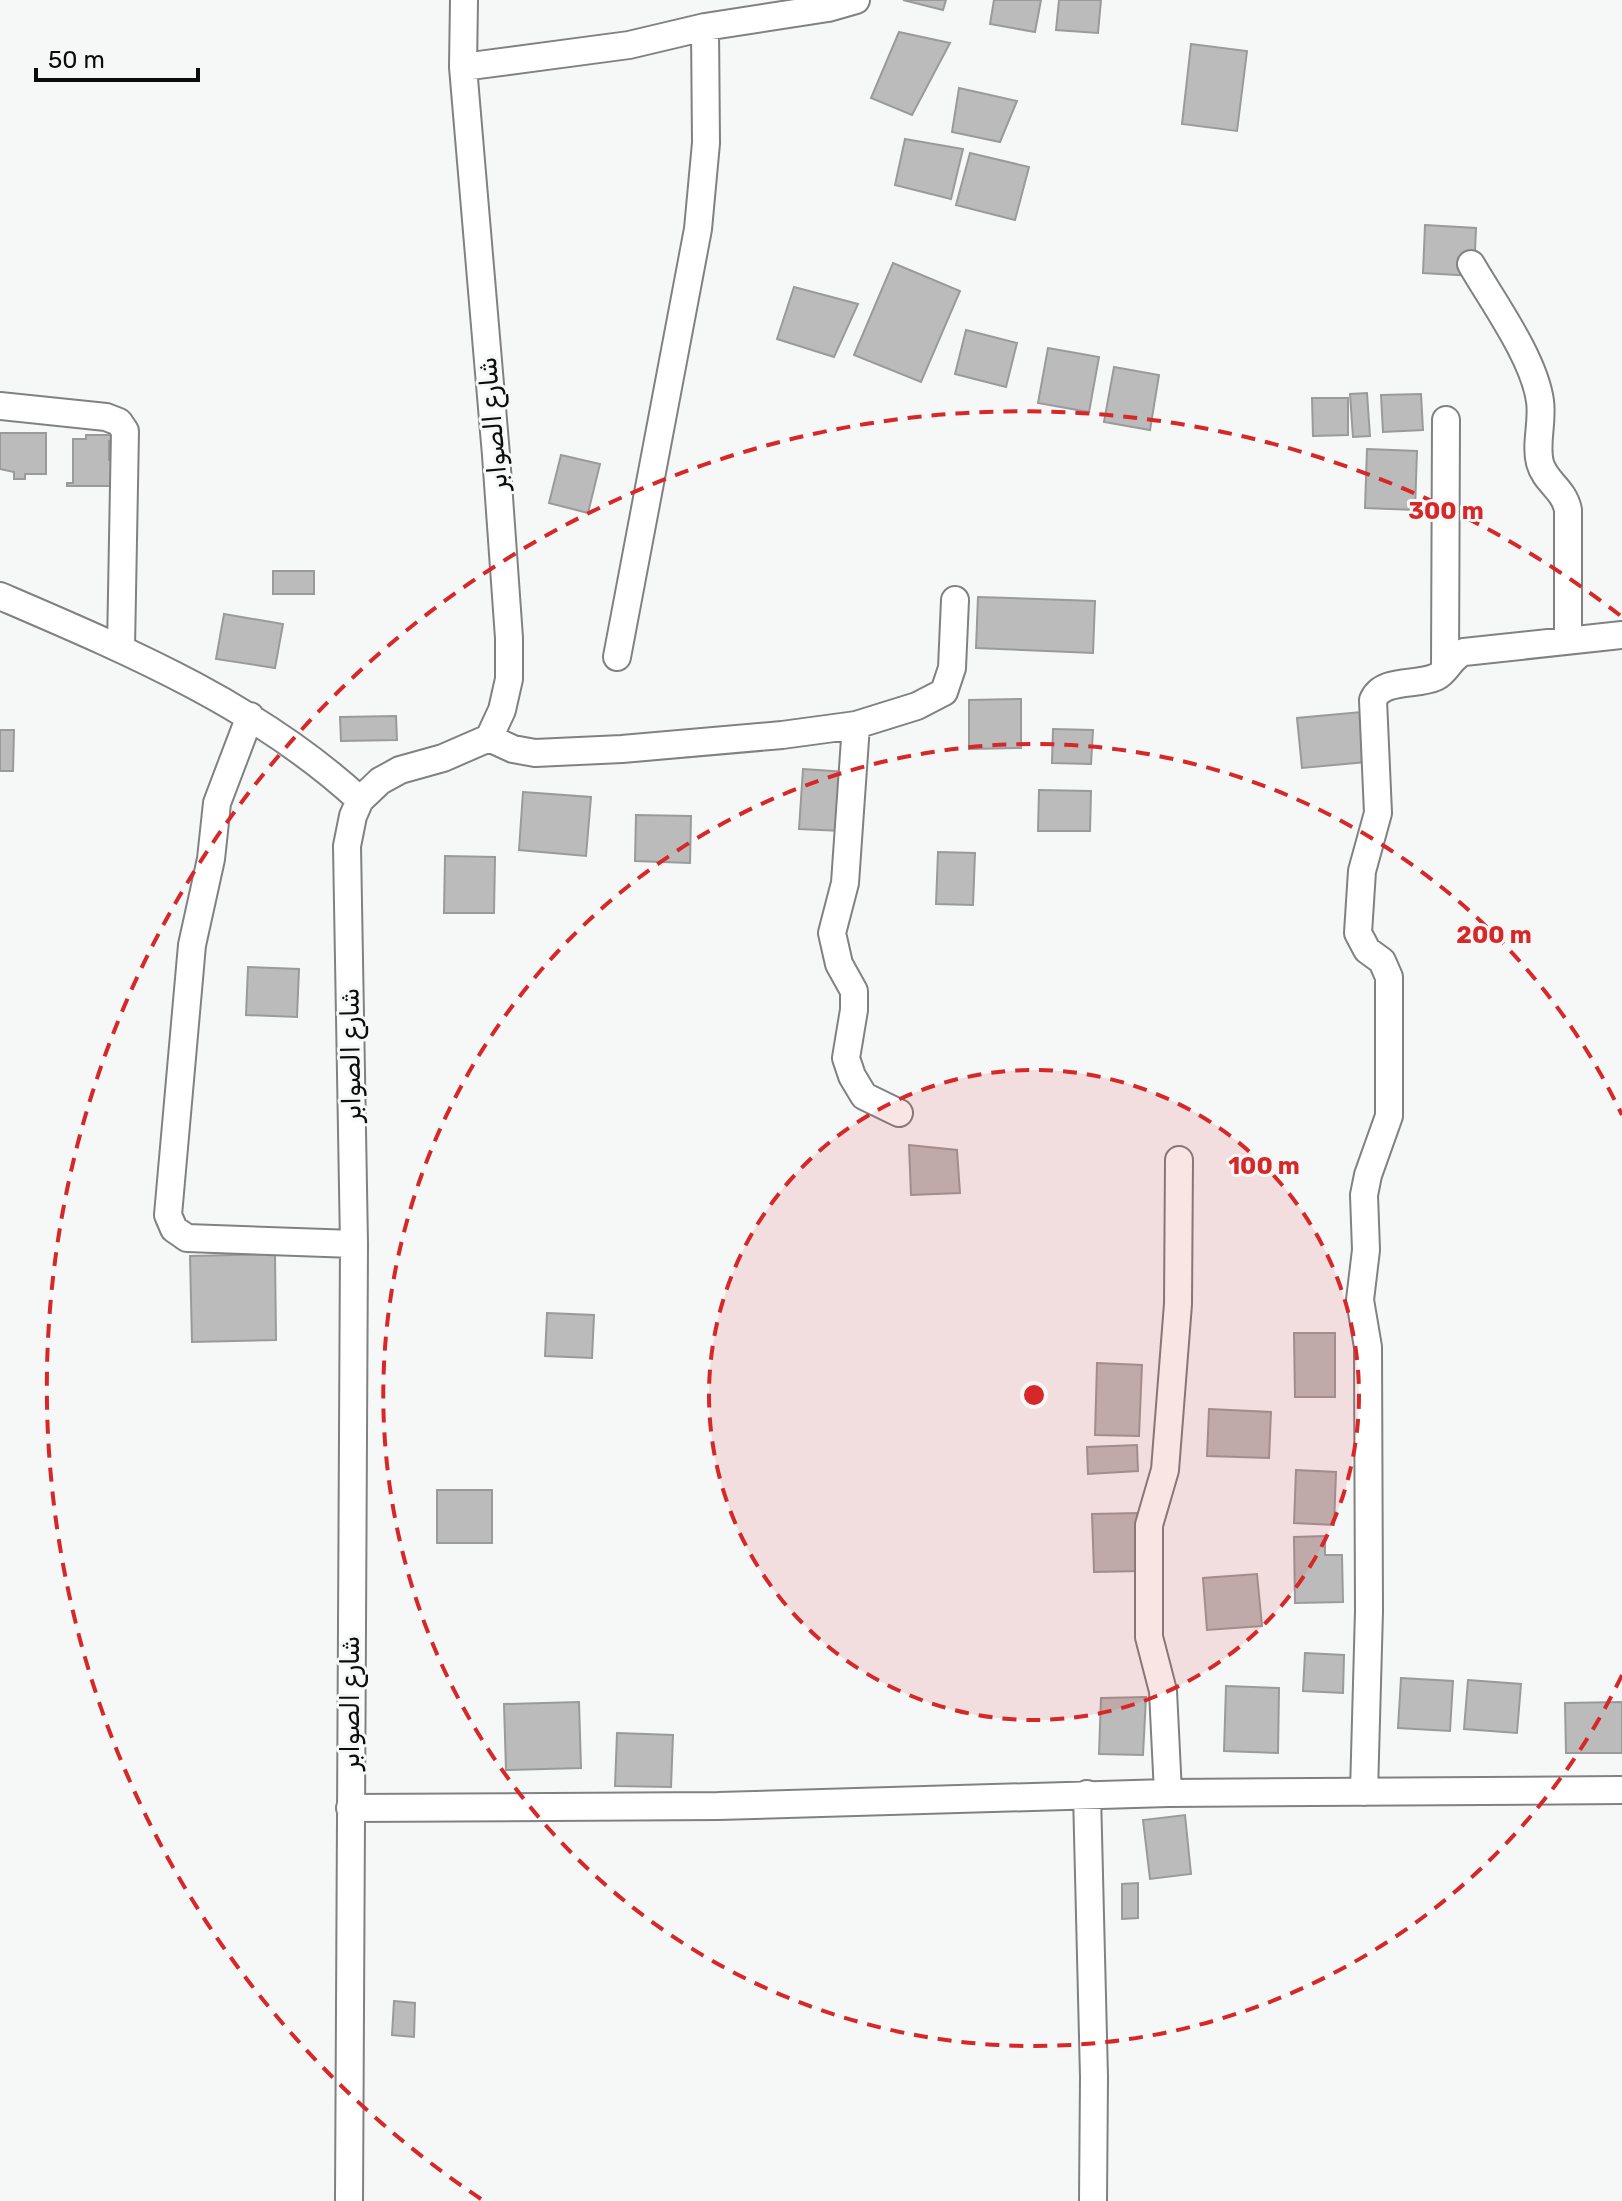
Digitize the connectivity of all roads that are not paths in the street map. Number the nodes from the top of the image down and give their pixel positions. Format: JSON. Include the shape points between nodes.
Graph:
{"nodes":[{"id":1,"x":464,"y":0,"type":"edge"},
{"id":2,"x":856,"y":0,"type":"edge"},
{"id":3,"x":705,"y":27,"type":"junction"},
{"id":4,"x":463,"y":67,"type":"junction"},
{"id":5,"x":1471,"y":264,"type":"dead end"},
{"id":6,"x":0,"y":406,"type":"edge"},
{"id":7,"x":1446,"y":420,"type":"dead end"},
{"id":8,"x":0,"y":596,"type":"edge"},
{"id":9,"x":955,"y":600,"type":"dead end"},
{"id":10,"x":1622,"y":635,"type":"edge"},
{"id":11,"x":1568,"y":640,"type":"junction"},
{"id":12,"x":121,"y":648,"type":"junction"},
{"id":13,"x":617,"y":657,"type":"dead end"},
{"id":14,"x":1445,"y":669,"type":"junction"},
{"id":15,"x":250,"y":716,"type":"junction"},
{"id":16,"x":856,"y":725,"type":"junction"},
{"id":17,"x":489,"y":738,"type":"junction"},
{"id":18,"x":360,"y":800,"type":"junction"},
{"id":19,"x":899,"y":1113,"type":"dead end"},
{"id":20,"x":1179,"y":1160,"type":"dead end"},
{"id":21,"x":354,"y":1244,"type":"junction"},
{"id":22,"x":1622,"y":1790,"type":"edge"},
{"id":23,"x":1364,"y":1792,"type":"junction"},
{"id":24,"x":1168,"y":1793,"type":"junction"},
{"id":25,"x":1087,"y":1794,"type":"junction"},
{"id":26,"x":350,"y":1808,"type":"junction"},
{"id":27,"x":349,"y":2201,"type":"edge"},
{"id":28,"x":1093,"y":2201,"type":"edge"}],
"edges":[{"from":1,"to":4,"type":"street","name":"شارع الصوابر"},
{"from":2,"to":3,"type":"street"},
{"from":3,"to":4,"type":"street","via":[[616,47]]},
{"from":3,"to":13,"type":"street","via":[[706,143],[698,229]]},
{"from":4,"to":17,"type":"street","name":"شارع الصوابر","via":[[509,638],[507,689]]},
{"from":5,"to":11,"type":"street","via":[[1535,378],[1542,470],[1562,493],[1568,510]]},
{"from":6,"to":12,"type":"street","via":[[106,417],[125,431]]},
{"from":7,"to":14,"type":"street"},
{"from":8,"to":12,"type":"street"},
{"from":9,"to":16,"type":"street","via":[[952,668],[944,692]]},
{"from":10,"to":11,"type":"street"},
{"from":11,"to":14,"type":"street","via":[[1464,652]]},
{"from":12,"to":15,"type":"street"},
{"from":14,"to":23,"type":"street","via":[[1435,677],[1383,688],[1375,695],[1378,813],[1359,891],[1358,933],[1389,977],[1390,1087],[1389,1116],[1364,1195],[1366,1250],[1360,1300],[1368,1335]]},
{"from":15,"to":18,"type":"street"},
{"from":15,"to":21,"type":"street","via":[[217,803],[192,945],[168,1215],[174,1229],[187,1238]]},
{"from":16,"to":17,"type":"street","via":[[535,753]]},
{"from":16,"to":19,"type":"street","via":[[845,883],[832,933],[839,964],[854,991],[846,1058],[852,1076],[864,1096]]},
{"from":17,"to":18,"type":"street","via":[[400,770]]},
{"from":18,"to":21,"type":"street","name":"شارع الصوابر","via":[[347,846]]},
{"from":20,"to":24,"type":"street","via":[[1178,1304],[1165,1470],[1149,1525],[1149,1637],[1165,1703]]},
{"from":21,"to":26,"type":"street","name":"شارع الصوابر"},
{"from":22,"to":23,"type":"street"},
{"from":23,"to":24,"type":"street"},
{"from":24,"to":25,"type":"street"},
{"from":25,"to":26,"type":"street","via":[[718,1806]]},
{"from":25,"to":28,"type":"street"},
{"from":26,"to":27,"type":"street","name":"شارع الصوابر"}]}
